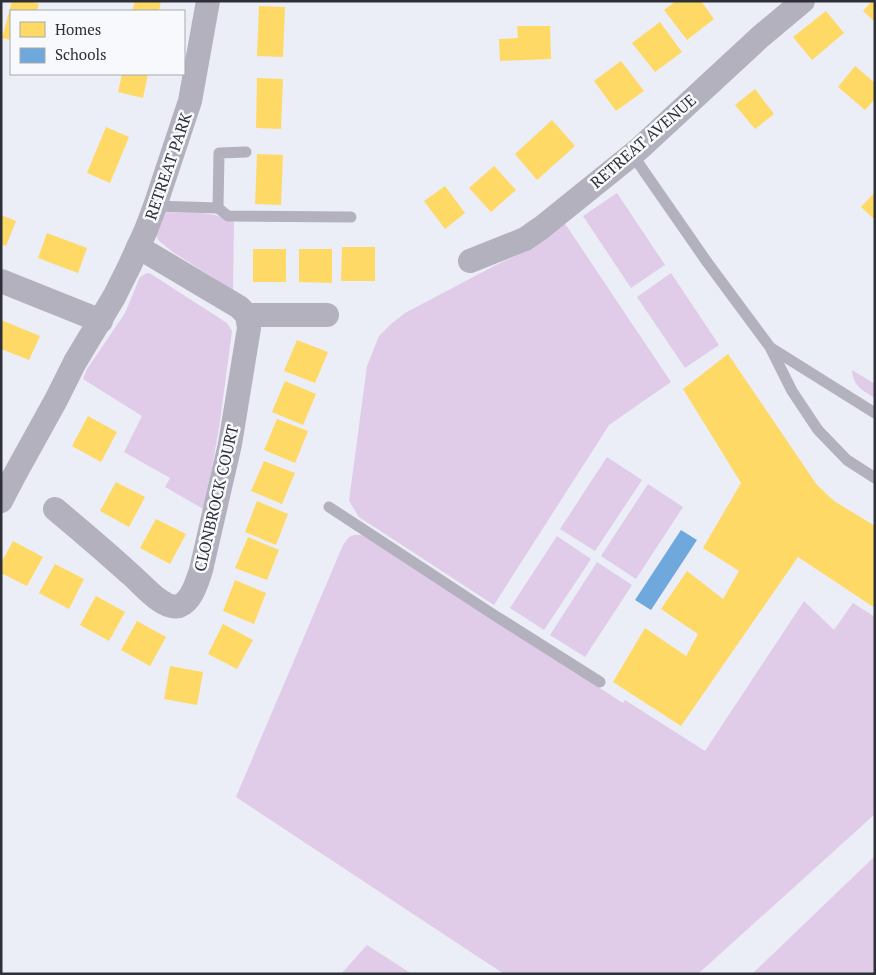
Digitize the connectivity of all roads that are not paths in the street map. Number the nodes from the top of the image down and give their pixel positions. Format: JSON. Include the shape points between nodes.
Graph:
{"nodes":[{"id":1,"x":208,"y":1,"type":"edge"},
{"id":2,"x":803,"y":1,"type":"edge"},
{"id":3,"x":246,"y":152,"type":"dead end"},
{"id":4,"x":632,"y":154,"type":"junction"},
{"id":5,"x":155,"y":206,"type":"junction"},
{"id":6,"x":218,"y":208,"type":"junction"},
{"id":7,"x":351,"y":216,"type":"dead end"},
{"id":8,"x":138,"y":247,"type":"junction"},
{"id":9,"x":470,"y":261,"type":"dead end"},
{"id":10,"x":1,"y":280,"type":"edge"},
{"id":11,"x":247,"y":315,"type":"junction"},
{"id":12,"x":327,"y":315,"type":"dead end"},
{"id":13,"x":101,"y":321,"type":"junction"},
{"id":14,"x":770,"y":347,"type":"junction"},
{"id":15,"x":875,"y":413,"type":"edge"},
{"id":16,"x":8,"y":474,"type":"edge"},
{"id":17,"x":875,"y":478,"type":"edge"},
{"id":18,"x":1,"y":501,"type":"edge"},
{"id":19,"x":329,"y":507,"type":"dead end"},
{"id":20,"x":55,"y":509,"type":"dead end"},
{"id":21,"x":600,"y":682,"type":"dead end"}],
"edges":[{"from":1,"to":5,"type":"street","name":"RETREAT PARK","via":[[190,101]]},
{"from":2,"to":4,"type":"street","name":"RETREAT AVENUE"},
{"from":3,"to":6,"type":"lane","via":[[219,153]]},
{"from":4,"to":9,"type":"street","name":"RETREAT AVENUE","via":[[525,239]]},
{"from":4,"to":14,"type":"lane"},
{"from":5,"to":6,"type":"lane"},
{"from":5,"to":8,"type":"street","name":"RETREAT PARK"},
{"from":6,"to":7,"type":"lane","via":[[228,216]]},
{"from":8,"to":11,"type":"street","via":[[232,302]]},
{"from":8,"to":13,"type":"street","name":"RETREAT PARK"},
{"from":10,"to":13,"type":"street"},
{"from":11,"to":12,"type":"street"},
{"from":11,"to":20,"type":"street","name":"CLONBROCK COURT","via":[[249,328],[230,444],[201,570],[194,589],[184,602],[175,606],[152,595]]},
{"from":13,"to":16,"type":"street","name":"RETREAT PARK","via":[[56,400]]},
{"from":14,"to":15,"type":"lane"},
{"from":14,"to":17,"type":"lane","via":[[792,391],[818,430],[848,460]]},
{"from":16,"to":18,"type":"street","name":"RETREAT PARK"},
{"from":19,"to":21,"type":"lane"}]}
